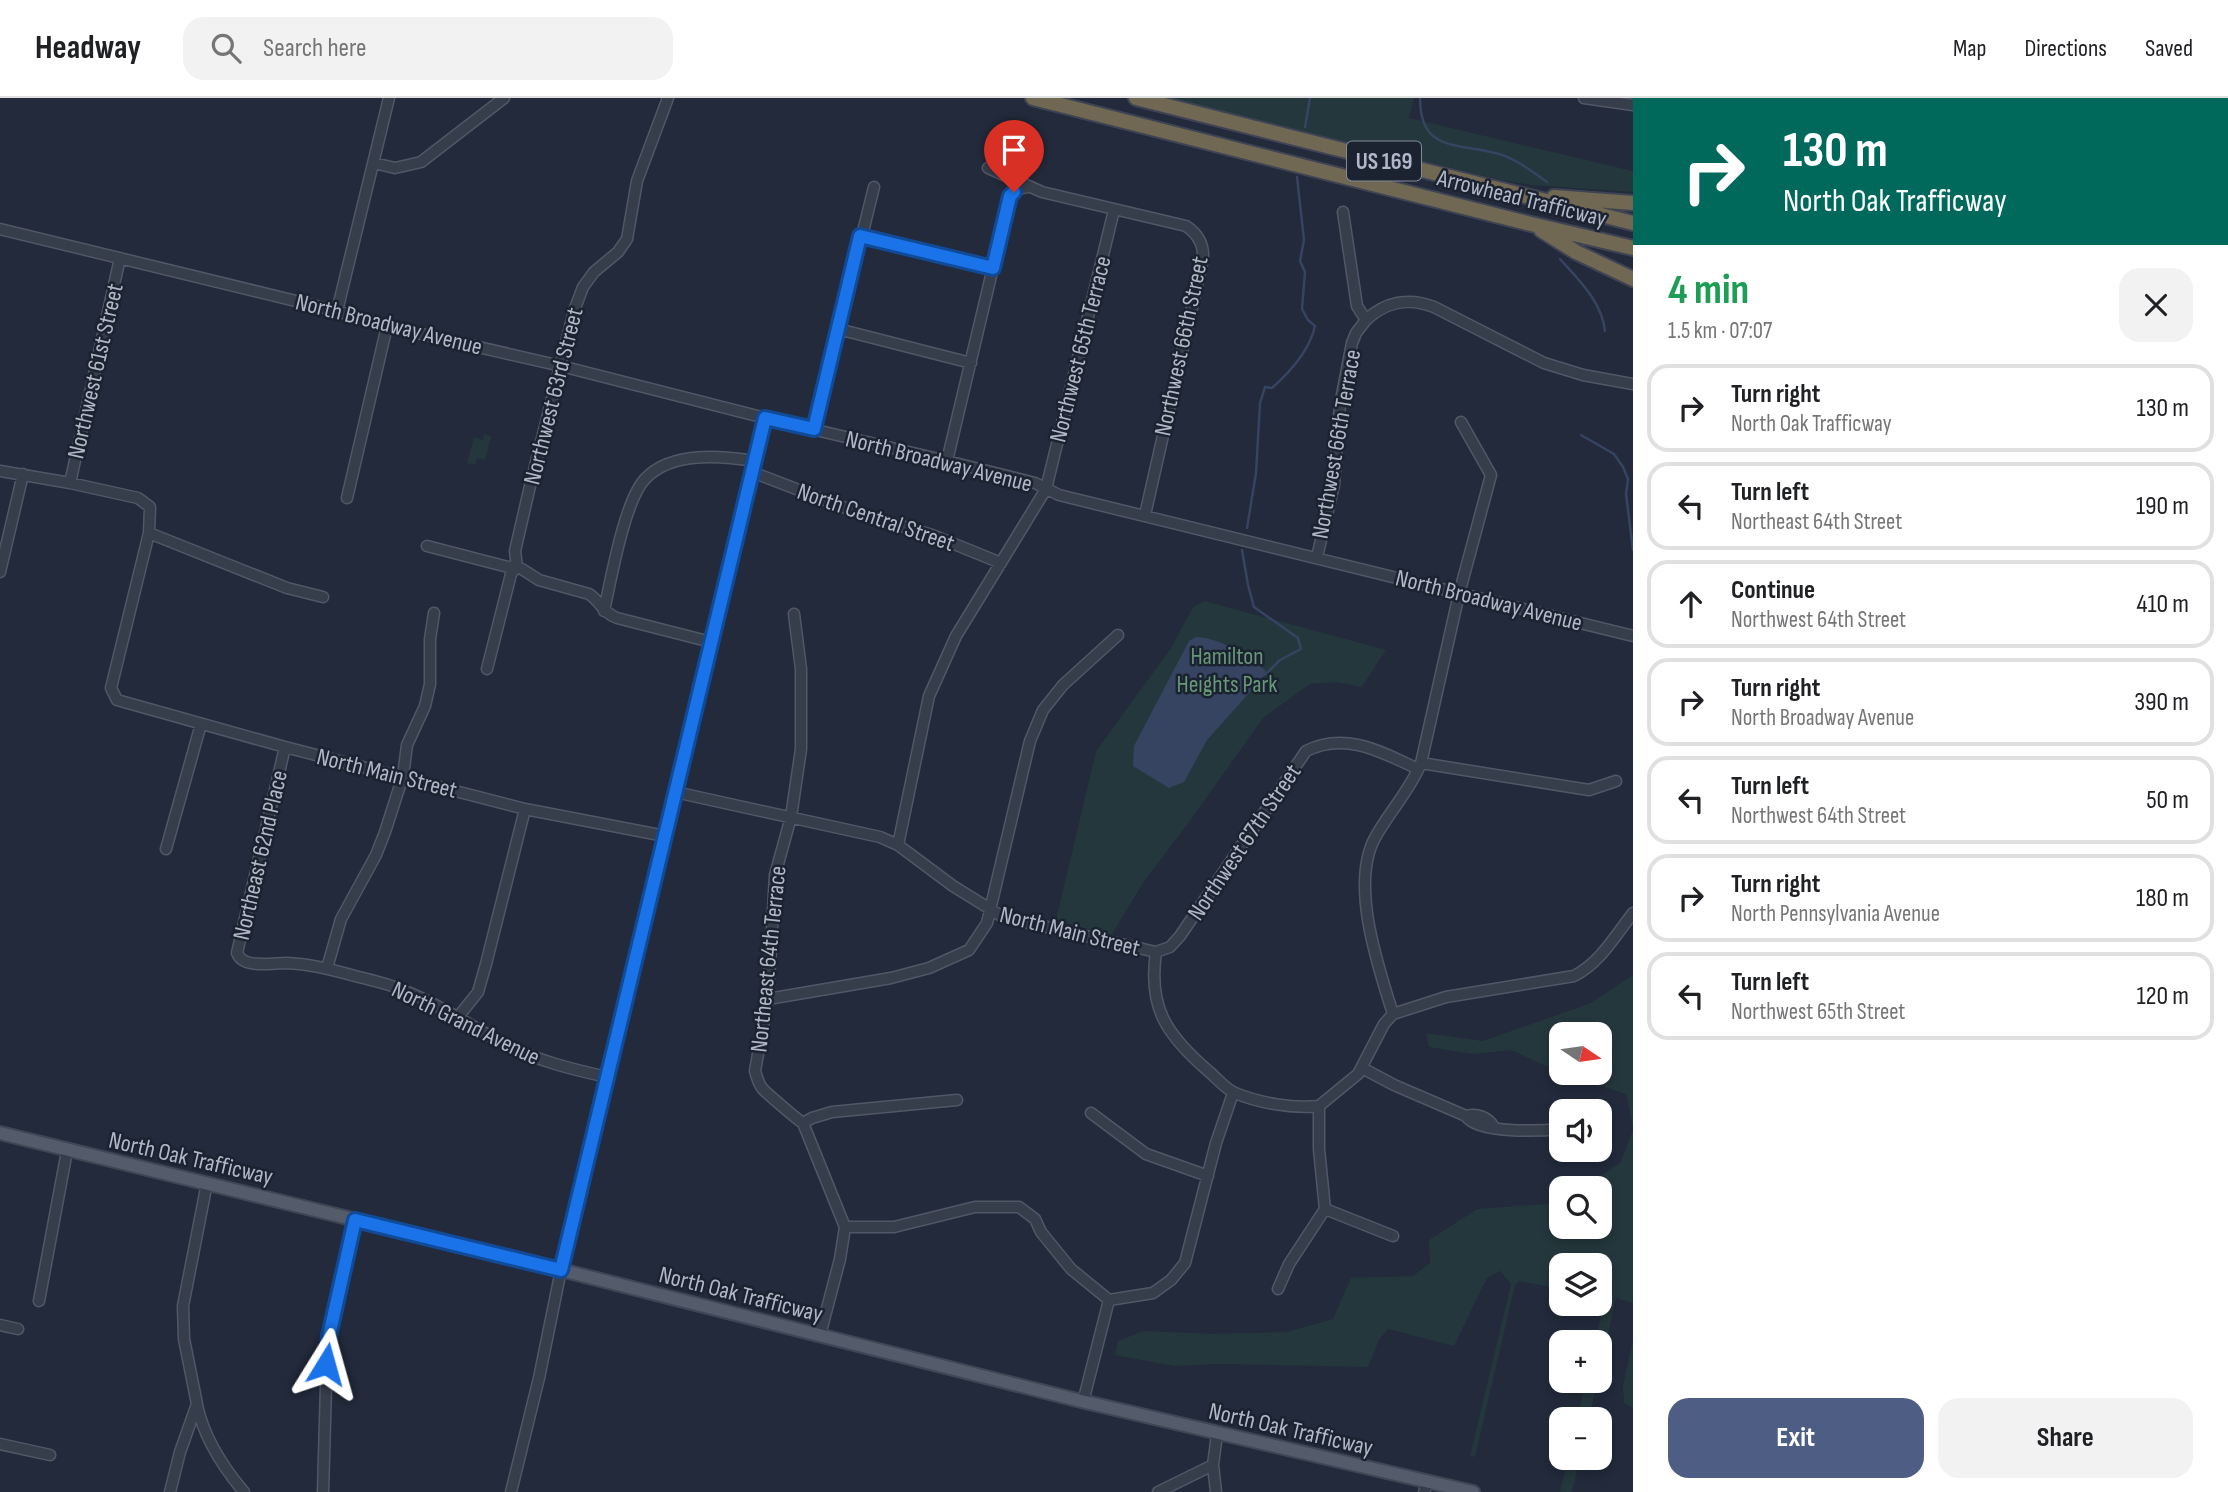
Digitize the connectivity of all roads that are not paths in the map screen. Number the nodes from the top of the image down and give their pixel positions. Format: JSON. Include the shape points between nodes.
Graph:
{"nodes":[{"id":1,"x":389,"y":98,"type":"edge"},
{"id":2,"x":504,"y":98,"type":"edge"},
{"id":3,"x":1033,"y":98,"type":"edge"},
{"id":4,"x":1136,"y":98,"type":"edge"},
{"id":5,"x":1584,"y":98,"type":"edge"},
{"id":6,"x":668,"y":99,"type":"edge"},
{"id":7,"x":1633,"y":105,"type":"edge"},
{"id":8,"x":374,"y":163,"type":"junction"},
{"id":9,"x":988,"y":168,"type":"dead end"},
{"id":10,"x":874,"y":187,"type":"dead end"},
{"id":11,"x":1029,"y":187,"type":"junction"},
{"id":12,"x":1522,"y":196,"type":"junction"},
{"id":13,"x":1633,"y":203,"type":"edge"},
{"id":14,"x":1114,"y":209,"type":"junction"},
{"id":15,"x":1343,"y":212,"type":"dead end"},
{"id":16,"x":1633,"y":223,"type":"edge"},
{"id":17,"x":1531,"y":224,"type":"junction"},
{"id":18,"x":0,"y":229,"type":"edge"},
{"id":19,"x":860,"y":236,"type":"junction"},
{"id":20,"x":1633,"y":248,"type":"edge"},
{"id":21,"x":120,"y":258,"type":"junction"},
{"id":22,"x":993,"y":268,"type":"junction"},
{"id":23,"x":1633,"y":279,"type":"edge"},
{"id":24,"x":337,"y":311,"type":"junction"},
{"id":25,"x":1366,"y":320,"type":"junction"},
{"id":26,"x":387,"y":326,"type":"junction"},
{"id":27,"x":838,"y":329,"type":"junction"},
{"id":28,"x":971,"y":363,"type":"junction"},
{"id":29,"x":561,"y":366,"type":"junction"},
{"id":30,"x":1633,"y":384,"type":"edge"},
{"id":31,"x":765,"y":418,"type":"junction"},
{"id":32,"x":1461,"y":422,"type":"dead end"},
{"id":33,"x":814,"y":429,"type":"junction"},
{"id":34,"x":755,"y":461,"type":"junction"},
{"id":35,"x":947,"y":461,"type":"junction"},
{"id":36,"x":0,"y":471,"type":"edge"},
{"id":37,"x":752,"y":472,"type":"junction"},
{"id":38,"x":23,"y":474,"type":"junction"},
{"id":39,"x":70,"y":483,"type":"junction"},
{"id":40,"x":1046,"y":489,"type":"junction"},
{"id":41,"x":347,"y":498,"type":"dead end"},
{"id":42,"x":1144,"y":515,"type":"junction"},
{"id":43,"x":149,"y":533,"type":"junction"},
{"id":44,"x":427,"y":546,"type":"dead end"},
{"id":45,"x":1317,"y":557,"type":"junction"},
{"id":46,"x":1001,"y":563,"type":"junction"},
{"id":47,"x":517,"y":566,"type":"junction"},
{"id":48,"x":0,"y":572,"type":"edge"},
{"id":49,"x":1459,"y":594,"type":"junction"},
{"id":50,"x":323,"y":597,"type":"dead end"},
{"id":51,"x":604,"y":611,"type":"junction"},
{"id":52,"x":434,"y":613,"type":"dead end"},
{"id":53,"x":794,"y":614,"type":"dead end"},
{"id":54,"x":1118,"y":635,"type":"dead end"},
{"id":55,"x":1633,"y":636,"type":"edge"},
{"id":56,"x":711,"y":642,"type":"junction"},
{"id":57,"x":487,"y":669,"type":"dead end"},
{"id":58,"x":201,"y":724,"type":"junction"},
{"id":59,"x":285,"y":747,"type":"junction"},
{"id":60,"x":1419,"y":766,"type":"junction"},
{"id":61,"x":403,"y":776,"type":"junction"},
{"id":62,"x":1616,"y":781,"type":"dead end"},
{"id":63,"x":675,"y":792,"type":"junction"},
{"id":64,"x":524,"y":809,"type":"junction"},
{"id":65,"x":791,"y":817,"type":"junction"},
{"id":66,"x":665,"y":836,"type":"junction"},
{"id":67,"x":898,"y":845,"type":"junction"},
{"id":68,"x":166,"y":849,"type":"dead end"},
{"id":69,"x":990,"y":911,"type":"junction"},
{"id":70,"x":1633,"y":913,"type":"edge"},
{"id":71,"x":1156,"y":952,"type":"junction"},
{"id":72,"x":243,"y":961,"type":"joint"},
{"id":73,"x":327,"y":968,"type":"junction"},
{"id":74,"x":768,"y":999,"type":"junction"},
{"id":75,"x":1393,"y":1014,"type":"junction"},
{"id":76,"x":458,"y":1017,"type":"junction"},
{"id":77,"x":1362,"y":1068,"type":"junction"},
{"id":78,"x":607,"y":1077,"type":"junction"},
{"id":79,"x":1233,"y":1093,"type":"junction"},
{"id":80,"x":957,"y":1100,"type":"dead end"},
{"id":81,"x":1320,"y":1106,"type":"junction"},
{"id":82,"x":1091,"y":1113,"type":"dead end"},
{"id":83,"x":803,"y":1123,"type":"junction"},
{"id":84,"x":1549,"y":1130,"type":"edge"},
{"id":85,"x":0,"y":1133,"type":"edge"},
{"id":86,"x":67,"y":1151,"type":"junction"},
{"id":87,"x":1208,"y":1175,"type":"junction"},
{"id":88,"x":207,"y":1183,"type":"junction"},
{"id":89,"x":1325,"y":1209,"type":"junction"},
{"id":90,"x":355,"y":1220,"type":"junction"},
{"id":91,"x":845,"y":1227,"type":"junction"},
{"id":92,"x":1393,"y":1236,"type":"dead end"},
{"id":93,"x":561,"y":1270,"type":"junction"},
{"id":94,"x":1278,"y":1289,"type":"dead end"},
{"id":95,"x":1110,"y":1300,"type":"junction"},
{"id":96,"x":39,"y":1301,"type":"dead end"},
{"id":97,"x":0,"y":1325,"type":"edge"},
{"id":98,"x":18,"y":1329,"type":"dead end"},
{"id":99,"x":820,"y":1335,"type":"junction"},
{"id":100,"x":1083,"y":1402,"type":"junction"},
{"id":101,"x":197,"y":1404,"type":"junction"},
{"id":102,"x":1217,"y":1434,"type":"junction"},
{"id":103,"x":0,"y":1444,"type":"edge"},
{"id":104,"x":50,"y":1455,"type":"dead end"},
{"id":105,"x":1213,"y":1465,"type":"junction"},
{"id":106,"x":1426,"y":1487,"type":"edge"},
{"id":107,"x":170,"y":1492,"type":"edge"},
{"id":108,"x":244,"y":1492,"type":"edge"},
{"id":109,"x":323,"y":1492,"type":"edge"},
{"id":110,"x":511,"y":1492,"type":"edge"},
{"id":111,"x":1158,"y":1492,"type":"edge"},
{"id":112,"x":1216,"y":1492,"type":"edge"},
{"id":113,"x":1473,"y":1492,"type":"edge"}],
"edges":[{"from":1,"to":8,"type":"street"},
{"from":2,"to":8,"type":"street","via":[[421,162],[395,168]]},
{"from":3,"to":17,"type":"highway","name":"Arrowhead Trafficway","number":"US 169"},
{"from":4,"to":12,"type":"highway","name":"Arrowhead Trafficway","number":"US 169"},
{"from":5,"to":7,"type":"street"},
{"from":6,"to":29,"type":"street","name":"Northwest 63rd Street","via":[[637,181],[627,240],[583,287]]},
{"from":8,"to":24,"type":"street"},
{"from":9,"to":11,"type":"street"},
{"from":10,"to":19,"type":"street"},
{"from":11,"to":14,"type":"street"},
{"from":11,"to":22,"type":"street","via":[[1010,196]]},
{"from":12,"to":13,"type":"highway"},
{"from":12,"to":16,"type":"highway","name":"Arrowhead Trafficway","number":"US 169"},
{"from":14,"to":40,"type":"street","name":"Northwest 65th Terrace"},
{"from":14,"to":42,"type":"street","name":"Northwest 66th Street","via":[[1186,226],[1201,242],[1203,259]]},
{"from":15,"to":25,"type":"street","name":"Northwest 66th Terrace","via":[[1357,306]]},
{"from":17,"to":20,"type":"highway","name":"Arrowhead Trafficway","number":"US 169"},
{"from":17,"to":23,"type":"highway"},
{"from":18,"to":21,"type":"street","name":"North Broadway Avenue"},
{"from":19,"to":22,"type":"street"},
{"from":19,"to":27,"type":"street"},
{"from":21,"to":24,"type":"street","name":"North Broadway Avenue"},
{"from":21,"to":39,"type":"street","name":"Northwest 61st Street"},
{"from":22,"to":28,"type":"street"},
{"from":24,"to":26,"type":"street","name":"North Broadway Avenue"},
{"from":25,"to":30,"type":"street","via":[[1391,304],[1419,303],[1544,363]]},
{"from":25,"to":45,"type":"street","name":"Northwest 66th Terrace","via":[[1352,343],[1340,405],[1334,485]]},
{"from":26,"to":29,"type":"street","name":"North Broadway Avenue"},
{"from":26,"to":41,"type":"street"},
{"from":27,"to":28,"type":"street"},
{"from":27,"to":33,"type":"street"},
{"from":28,"to":35,"type":"street"},
{"from":29,"to":31,"type":"street","name":"North Broadway Avenue"},
{"from":29,"to":47,"type":"street","name":"Northwest 63rd Street","via":[[515,551]]},
{"from":31,"to":33,"type":"street","name":"North Broadway Avenue"},
{"from":31,"to":34,"type":"street"},
{"from":32,"to":49,"type":"street","via":[[1491,475]]},
{"from":33,"to":35,"type":"street","name":"North Broadway Avenue"},
{"from":34,"to":37,"type":"street"},
{"from":34,"to":51,"type":"street","via":[[702,457],[669,465],[646,477],[631,501]]},
{"from":35,"to":40,"type":"street","name":"North Broadway Avenue"},
{"from":36,"to":38,"type":"street"},
{"from":37,"to":46,"type":"street","name":"North Central Street"},
{"from":37,"to":56,"type":"street"},
{"from":38,"to":39,"type":"street"},
{"from":38,"to":48,"type":"street"},
{"from":39,"to":43,"type":"street","via":[[143,500],[150,507]]},
{"from":40,"to":42,"type":"street","name":"North Broadway Avenue"},
{"from":40,"to":46,"type":"street","name":"Northwest 65th Terrace"},
{"from":42,"to":45,"type":"street","name":"North Broadway Avenue"},
{"from":43,"to":50,"type":"street","via":[[287,589]]},
{"from":43,"to":58,"type":"street","name":"North Main Street","via":[[111,688],[117,700]]},
{"from":44,"to":47,"type":"street"},
{"from":45,"to":49,"type":"street","name":"North Broadway Avenue"},
{"from":46,"to":67,"type":"street","name":"Northwest 65th Terrace","via":[[956,636],[929,696]]},
{"from":47,"to":51,"type":"street","via":[[539,580],[589,594]]},
{"from":47,"to":57,"type":"street","name":"Northwest 63rd Street","via":[[511,574]]},
{"from":49,"to":55,"type":"street","name":"North Broadway Avenue"},
{"from":49,"to":60,"type":"street"},
{"from":51,"to":56,"type":"street"},
{"from":52,"to":61,"type":"street","via":[[428,695],[407,745]]},
{"from":53,"to":65,"type":"street","name":"Northeast 64th Terrace","via":[[803,725]]},
{"from":54,"to":69,"type":"street","via":[[1070,677],[1043,710],[1030,741]]},
{"from":56,"to":63,"type":"street"},
{"from":58,"to":59,"type":"street","name":"North Main Street"},
{"from":58,"to":68,"type":"street"},
{"from":59,"to":61,"type":"street","name":"North Main Street"},
{"from":59,"to":72,"type":"street","name":"Northeast 62nd Place","via":[[237,953]]},
{"from":60,"to":62,"type":"street","name":"Northwest 67th Street","via":[[1589,790]]},
{"from":60,"to":71,"type":"street","name":"Northwest 67th Street","via":[[1343,742],[1306,751],[1181,936]]},
{"from":60,"to":75,"type":"street","via":[[1376,836],[1365,871],[1372,948]]},
{"from":61,"to":64,"type":"street","name":"North Main Street"},
{"from":61,"to":73,"type":"street","via":[[376,855],[341,919]]},
{"from":63,"to":65,"type":"street","name":"North Main Street"},
{"from":63,"to":66,"type":"street"},
{"from":64,"to":66,"type":"street","name":"North Main Street"},
{"from":64,"to":76,"type":"street","via":[[478,992]]},
{"from":65,"to":67,"type":"street","name":"North Main Street"},
{"from":65,"to":74,"type":"street","name":"Northeast 64th Terrace","via":[[775,874]]},
{"from":66,"to":78,"type":"street"},
{"from":67,"to":69,"type":"street","name":"North Main Street"},
{"from":69,"to":71,"type":"street","name":"North Main Street","via":[[1024,924]]},
{"from":69,"to":74,"type":"street","via":[[969,950],[929,968]]},
{"from":70,"to":75,"type":"street","via":[[1584,972],[1446,997]]},
{"from":71,"to":79,"type":"street","via":[[1155,990],[1163,1020],[1189,1053]]},
{"from":72,"to":73,"type":"street","name":"North Grand Avenue"},
{"from":73,"to":76,"type":"street","name":"North Grand Avenue","via":[[407,990]]},
{"from":74,"to":83,"type":"street","name":"Northeast 64th Terrace","via":[[755,1071],[765,1091]]},
{"from":75,"to":77,"type":"street"},
{"from":76,"to":78,"type":"street","name":"North Grand Avenue","via":[[521,1052]]},
{"from":77,"to":81,"type":"street"},
{"from":77,"to":84,"type":"street","via":[[1488,1129]]},
{"from":78,"to":93,"type":"street"},
{"from":79,"to":81,"type":"street","via":[[1291,1107]]},
{"from":79,"to":87,"type":"street"},
{"from":80,"to":83,"type":"street","via":[[832,1112]]},
{"from":81,"to":89,"type":"street"},
{"from":82,"to":87,"type":"street","via":[[1146,1154]]},
{"from":83,"to":91,"type":"street"},
{"from":85,"to":86,"type":"main road","name":"North Oak Trafficway"},
{"from":86,"to":88,"type":"main road","name":"North Oak Trafficway"},
{"from":86,"to":96,"type":"street"},
{"from":87,"to":95,"type":"street","via":[[1179,1272],[1153,1293]]},
{"from":88,"to":90,"type":"main road","name":"North Oak Trafficway"},
{"from":88,"to":101,"type":"street","via":[[183,1306],[184,1339]]},
{"from":89,"to":92,"type":"street"},
{"from":89,"to":94,"type":"street"},
{"from":90,"to":93,"type":"main road","name":"North Oak Trafficway"},
{"from":90,"to":109,"type":"street","via":[[327,1350]]},
{"from":91,"to":95,"type":"street","via":[[887,1228],[975,1207],[1019,1207],[1035,1219],[1071,1269]]},
{"from":91,"to":99,"type":"street"},
{"from":93,"to":99,"type":"main road","name":"North Oak Trafficway"},
{"from":93,"to":110,"type":"street"},
{"from":95,"to":100,"type":"street"},
{"from":97,"to":98,"type":"street"},
{"from":99,"to":100,"type":"main road","name":"North Oak Trafficway"},
{"from":100,"to":102,"type":"main road","name":"North Oak Trafficway"},
{"from":101,"to":107,"type":"street"},
{"from":101,"to":108,"type":"street","via":[[212,1447]]},
{"from":102,"to":105,"type":"street"},
{"from":102,"to":106,"type":"main road","name":"North Oak Trafficway"},
{"from":103,"to":104,"type":"street"},
{"from":105,"to":111,"type":"street"},
{"from":105,"to":112,"type":"street"},
{"from":106,"to":113,"type":"main road","name":"North Oak Trafficway"}]}
